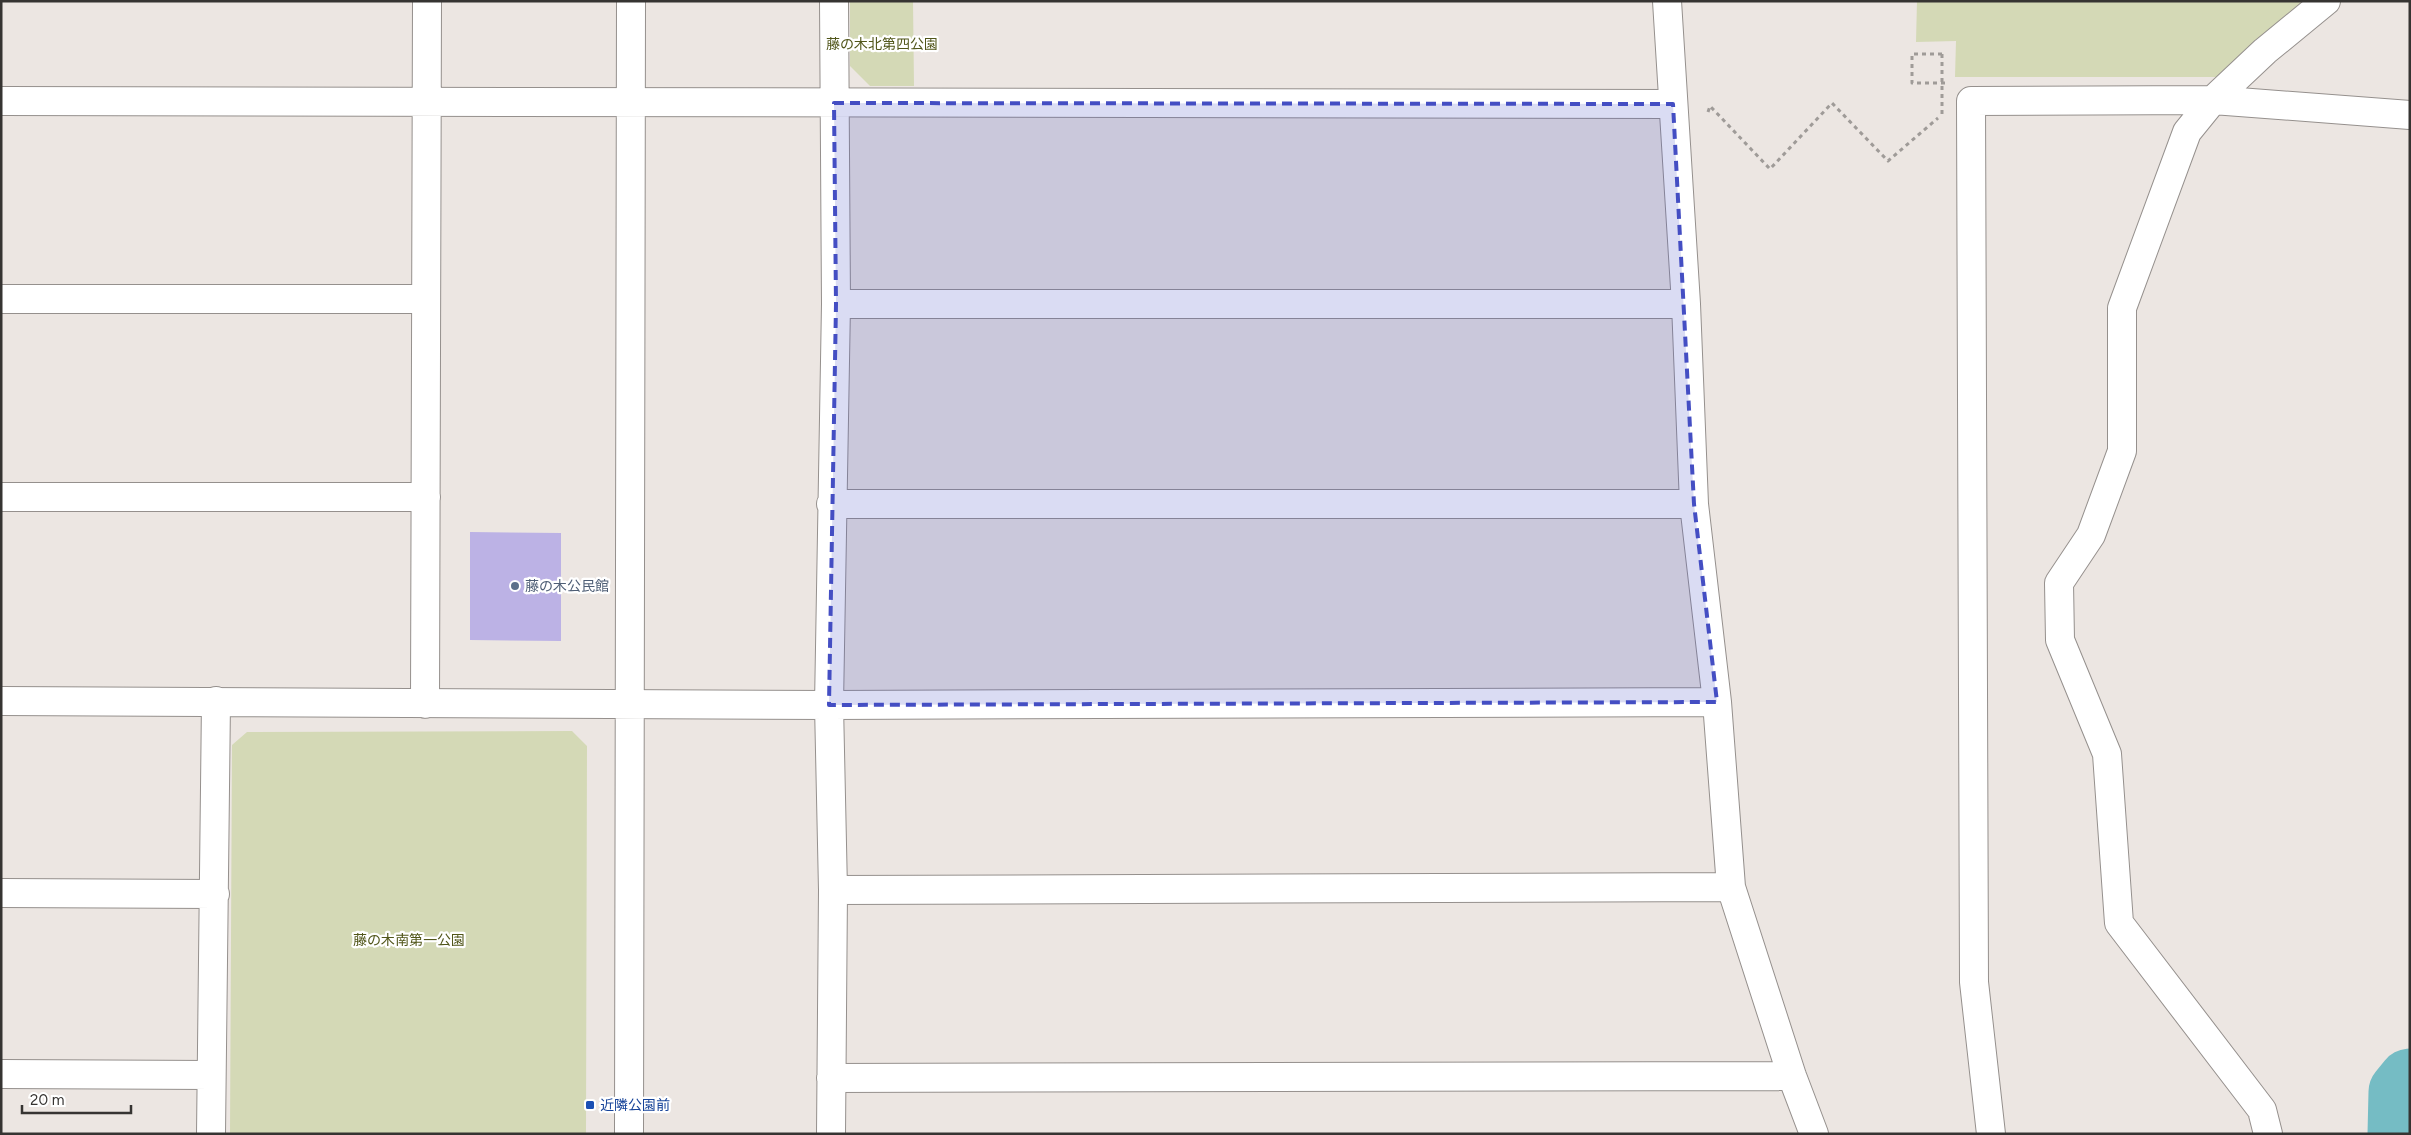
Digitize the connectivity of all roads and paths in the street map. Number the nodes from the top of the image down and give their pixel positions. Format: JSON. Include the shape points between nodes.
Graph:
{"nodes":[{"id":1,"x":427,"y":1,"type":"edge"},
{"id":2,"x":631,"y":1,"type":"edge"},
{"id":3,"x":834,"y":1,"type":"edge"},
{"id":4,"x":1667,"y":1,"type":"edge"},
{"id":5,"x":2326,"y":1,"type":"edge"},
{"id":6,"x":2213,"y":100,"type":"junction"},
{"id":7,"x":1,"y":101,"type":"edge"},
{"id":8,"x":1971,"y":101,"type":"junction"},
{"id":9,"x":428,"y":102,"type":"junction"},
{"id":10,"x":631,"y":103,"type":"junction"},
{"id":11,"x":834,"y":103,"type":"junction"},
{"id":12,"x":1673,"y":104,"type":"junction"},
{"id":13,"x":1708,"y":114,"type":"dead end"},
{"id":14,"x":2410,"y":115,"type":"edge"},
{"id":15,"x":1,"y":299,"type":"edge"},
{"id":16,"x":425,"y":299,"type":"junction"},
{"id":17,"x":836,"y":304,"type":"junction"},
{"id":18,"x":1686,"y":304,"type":"junction"},
{"id":19,"x":1,"y":497,"type":"edge"},
{"id":20,"x":426,"y":497,"type":"junction"},
{"id":21,"x":831,"y":504,"type":"junction"},
{"id":22,"x":1694,"y":504,"type":"junction"},
{"id":23,"x":1,"y":701,"type":"edge"},
{"id":24,"x":216,"y":701,"type":"junction"},
{"id":25,"x":629,"y":702,"type":"junction"},
{"id":26,"x":1717,"y":702,"type":"junction"},
{"id":27,"x":425,"y":704,"type":"junction"},
{"id":28,"x":829,"y":705,"type":"junction"},
{"id":29,"x":1731,"y":887,"type":"junction"},
{"id":30,"x":833,"y":890,"type":"junction"},
{"id":31,"x":1,"y":893,"type":"edge"},
{"id":32,"x":215,"y":894,"type":"junction"},
{"id":33,"x":1,"y":1074,"type":"edge"},
{"id":34,"x":211,"y":1074,"type":"junction"},
{"id":35,"x":1792,"y":1076,"type":"junction"},
{"id":36,"x":830,"y":1078,"type":"junction"},
{"id":37,"x":211,"y":1134,"type":"edge"},
{"id":38,"x":629,"y":1134,"type":"edge"},
{"id":39,"x":830,"y":1134,"type":"edge"},
{"id":40,"x":1814,"y":1134,"type":"edge"},
{"id":41,"x":1991,"y":1134,"type":"edge"},
{"id":42,"x":2268,"y":1134,"type":"edge"}],
"edges":[{"from":1,"to":9,"type":"street"},
{"from":2,"to":10,"type":"street"},
{"from":3,"to":11,"type":"street"},
{"from":4,"to":12,"type":"street"},
{"from":5,"to":6,"type":"street","via":[[2265,51]]},
{"from":6,"to":8,"type":"street"},
{"from":6,"to":14,"type":"street"},
{"from":6,"to":42,"type":"street","via":[[2187,132],[2122,308],[2122,451],[2091,535],[2059,584],[2060,640],[2107,754],[2119,923],[2262,1110]]},
{"from":7,"to":9,"type":"street"},
{"from":8,"to":13,"type":"path","bridge":true,"via":[[1971,83],[1912,83],[1912,54],[1942,54],[1942,114],[1888,161],[1832,103],[1770,169],[1710,106]]},
{"from":8,"to":41,"type":"street","via":[[1974,982]]},
{"from":9,"to":10,"type":"street"},
{"from":9,"to":16,"type":"street"},
{"from":10,"to":11,"type":"street"},
{"from":10,"to":25,"type":"street"},
{"from":11,"to":12,"type":"street"},
{"from":11,"to":17,"type":"street"},
{"from":12,"to":18,"type":"street"},
{"from":15,"to":16,"type":"street"},
{"from":16,"to":20,"type":"street"},
{"from":17,"to":18,"type":"street"},
{"from":17,"to":21,"type":"street"},
{"from":18,"to":22,"type":"street"},
{"from":19,"to":20,"type":"street"},
{"from":20,"to":27,"type":"street"},
{"from":21,"to":22,"type":"street"},
{"from":21,"to":28,"type":"street"},
{"from":22,"to":26,"type":"street"},
{"from":23,"to":24,"type":"street"},
{"from":24,"to":27,"type":"street"},
{"from":24,"to":32,"type":"street"},
{"from":25,"to":27,"type":"street"},
{"from":25,"to":28,"type":"street"},
{"from":25,"to":38,"type":"street"},
{"from":26,"to":28,"type":"street"},
{"from":26,"to":29,"type":"street"},
{"from":28,"to":30,"type":"street"},
{"from":29,"to":30,"type":"street"},
{"from":29,"to":35,"type":"street"},
{"from":30,"to":36,"type":"street"},
{"from":31,"to":32,"type":"street"},
{"from":32,"to":34,"type":"street"},
{"from":33,"to":34,"type":"street"},
{"from":34,"to":37,"type":"street"},
{"from":35,"to":36,"type":"street"},
{"from":35,"to":40,"type":"street"},
{"from":36,"to":39,"type":"street"}]}
